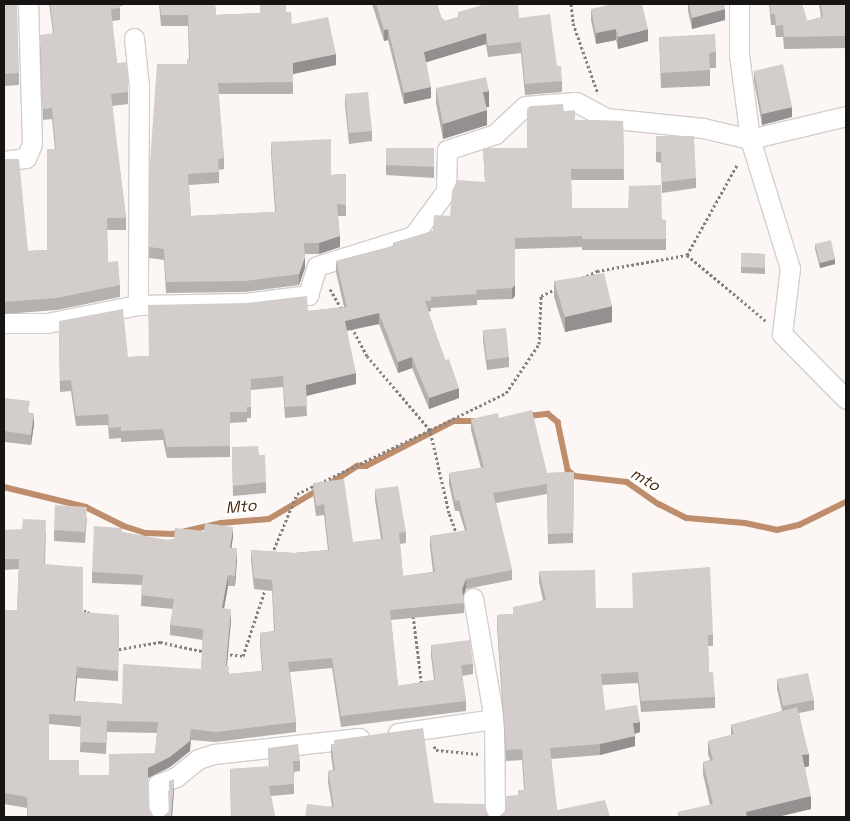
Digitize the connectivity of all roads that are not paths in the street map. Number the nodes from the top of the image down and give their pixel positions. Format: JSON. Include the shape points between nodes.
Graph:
{"nodes":[{"id":1,"x":28,"y":4,"type":"edge"},
{"id":2,"x":739,"y":4,"type":"edge"},
{"id":3,"x":134,"y":38,"type":"dead end"},
{"id":4,"x":846,"y":116,"type":"edge"},
{"id":5,"x":750,"y":139,"type":"junction"},
{"id":6,"x":4,"y":161,"type":"edge"},
{"id":7,"x":138,"y":305,"type":"junction"},
{"id":8,"x":4,"y":323,"type":"edge"},
{"id":9,"x":846,"y":399,"type":"edge"},
{"id":10,"x":474,"y":598,"type":"dead end"},
{"id":11,"x":494,"y":719,"type":"junction"},
{"id":12,"x":159,"y":817,"type":"edge"},
{"id":13,"x":495,"y":817,"type":"edge"}],
"edges":[{"from":1,"to":6,"type":"street","via":[[32,144],[26,158]]},
{"from":2,"to":5,"type":"street","via":[[739,54]]},
{"from":3,"to":7,"type":"street","via":[[139,86]]},
{"from":4,"to":5,"type":"street"},
{"from":5,"to":7,"type":"street","via":[[703,128],[606,118],[576,102],[525,106],[496,134],[448,150],[446,191],[413,236],[317,266],[308,295],[246,303]]},
{"from":5,"to":9,"type":"street","via":[[790,268],[782,334]]},
{"from":7,"to":8,"type":"street","via":[[48,323]]},
{"from":10,"to":11,"type":"street"},
{"from":11,"to":12,"type":"street","via":[[379,736],[214,754],[198,759],[176,776],[158,784]]},
{"from":11,"to":13,"type":"street"}]}
